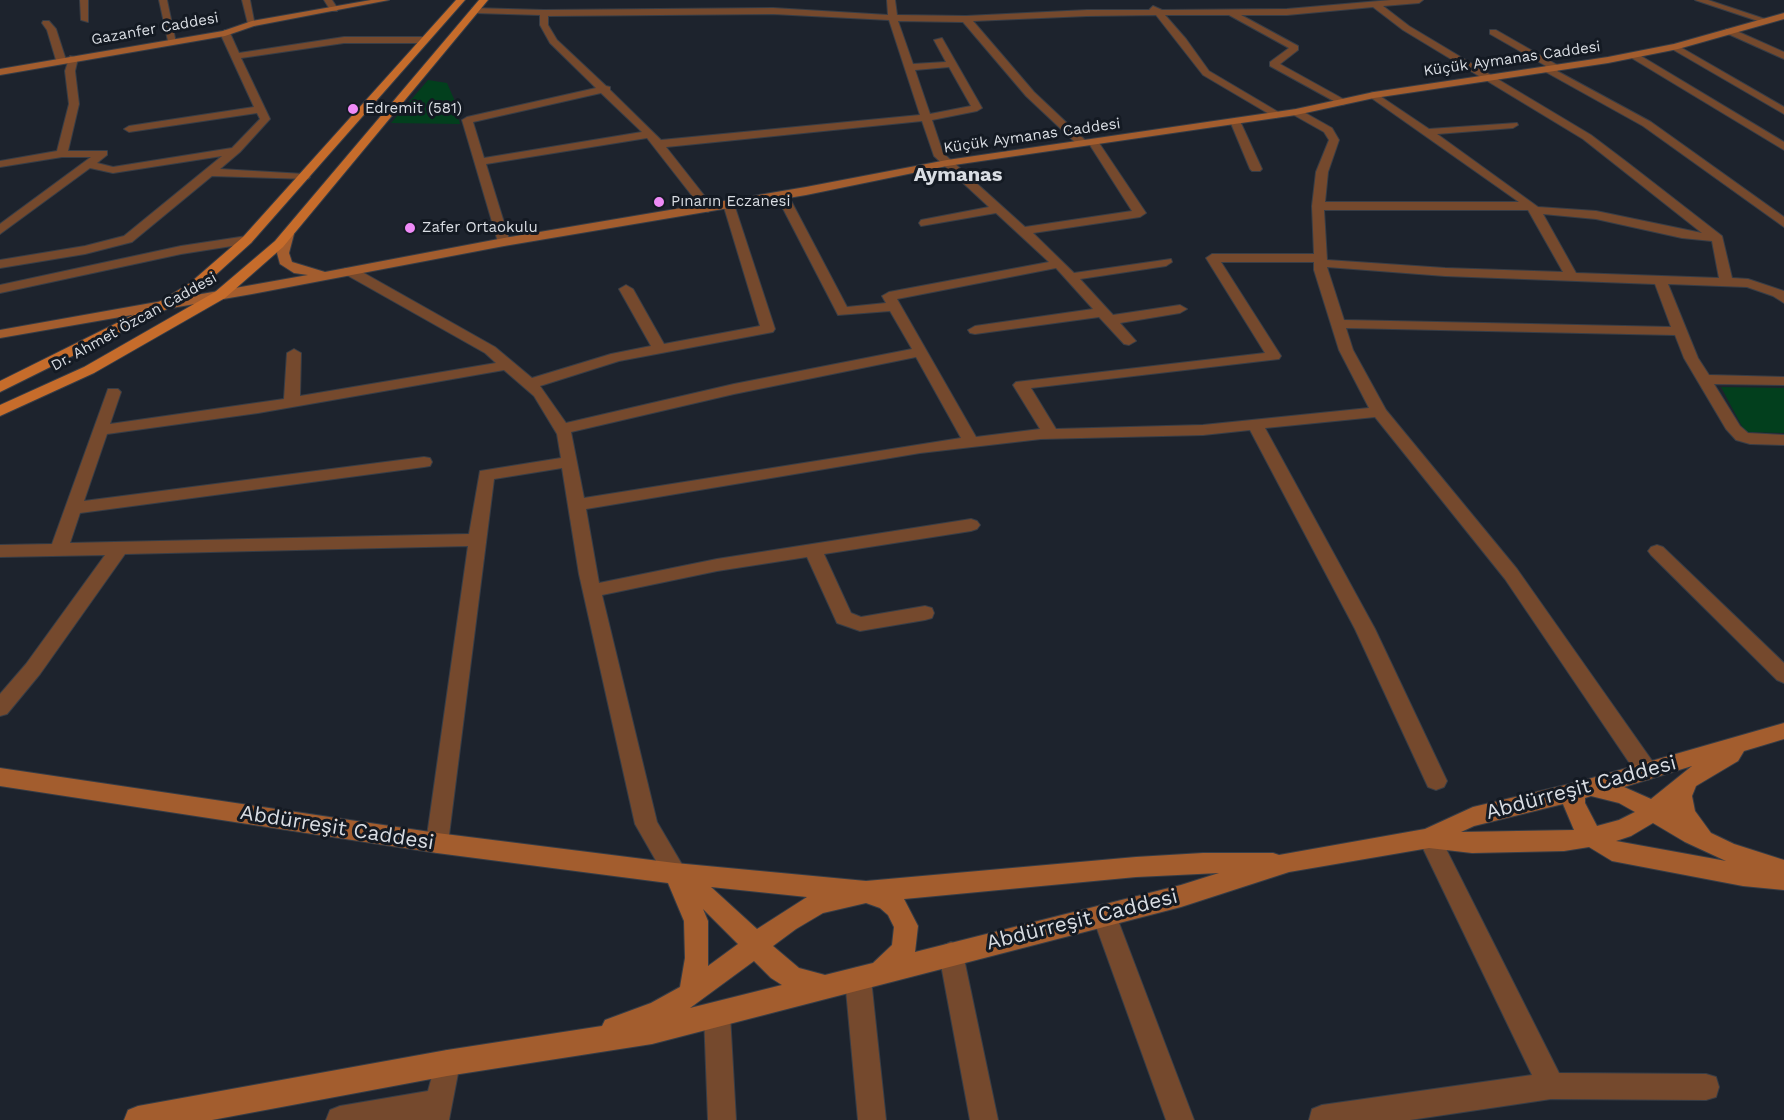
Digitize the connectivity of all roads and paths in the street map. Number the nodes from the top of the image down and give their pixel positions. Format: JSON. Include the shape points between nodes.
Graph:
{"nodes":[{"id":1,"x":84,"y":0,"type":"edge"},
{"id":2,"x":163,"y":0,"type":"edge"},
{"id":3,"x":246,"y":0,"type":"edge"},
{"id":4,"x":328,"y":0,"type":"edge"},
{"id":5,"x":385,"y":0,"type":"edge"},
{"id":6,"x":461,"y":0,"type":"edge"},
{"id":7,"x":677,"y":0,"type":"edge"},
{"id":8,"x":891,"y":0,"type":"edge"},
{"id":9,"x":1138,"y":0,"type":"edge"},
{"id":10,"x":1232,"y":0,"type":"edge"},
{"id":11,"x":1419,"y":0,"type":"edge"},
{"id":12,"x":1699,"y":0,"type":"edge"},
{"id":13,"x":1375,"y":3,"type":"edge"},
{"id":14,"x":480,"y":5,"type":"edge"},
{"id":15,"x":1077,"y":6,"type":"dead end"},
{"id":16,"x":334,"y":9,"type":"junction"},
{"id":17,"x":676,"y":11,"type":"junction"},
{"id":18,"x":1159,"y":12,"type":"junction"},
{"id":19,"x":1230,"y":12,"type":"junction"},
{"id":20,"x":1252,"y":12,"type":"junction"},
{"id":21,"x":544,"y":13,"type":"junction"},
{"id":22,"x":1087,"y":13,"type":"junction"},
{"id":23,"x":1784,"y":16,"type":"edge"},
{"id":24,"x":893,"y":18,"type":"junction"},
{"id":25,"x":966,"y":19,"type":"junction"},
{"id":26,"x":85,"y":20,"type":"dead end"},
{"id":27,"x":1767,"y":21,"type":"junction"},
{"id":28,"x":46,"y":23,"type":"dead end"},
{"id":29,"x":252,"y":24,"type":"junction"},
{"id":30,"x":1729,"y":31,"type":"junction"},
{"id":31,"x":1493,"y":32,"type":"dead end"},
{"id":32,"x":225,"y":33,"type":"junction"},
{"id":33,"x":425,"y":40,"type":"junction"},
{"id":34,"x":939,"y":40,"type":"dead end"},
{"id":35,"x":173,"y":41,"type":"junction"},
{"id":36,"x":1675,"y":47,"type":"junction"},
{"id":37,"x":235,"y":56,"type":"junction"},
{"id":38,"x":1633,"y":56,"type":"junction"},
{"id":39,"x":1784,"y":56,"type":"edge"},
{"id":40,"x":67,"y":59,"type":"junction"},
{"id":41,"x":954,"y":64,"type":"junction"},
{"id":42,"x":909,"y":67,"type":"junction"},
{"id":43,"x":1551,"y":69,"type":"junction"},
{"id":44,"x":0,"y":72,"type":"edge"},
{"id":45,"x":1490,"y":77,"type":"junction"},
{"id":46,"x":606,"y":89,"type":"junction"},
{"id":47,"x":1374,"y":95,"type":"junction"},
{"id":48,"x":1341,"y":102,"type":"junction"},
{"id":49,"x":260,"y":109,"type":"junction"},
{"id":50,"x":1784,"y":111,"type":"edge"},
{"id":51,"x":1296,"y":112,"type":"junction"},
{"id":52,"x":1276,"y":115,"type":"junction"},
{"id":53,"x":924,"y":118,"type":"junction"},
{"id":54,"x":1235,"y":121,"type":"junction"},
{"id":55,"x":1513,"y":125,"type":"dead end"},
{"id":56,"x":129,"y":129,"type":"dead end"},
{"id":57,"x":1426,"y":132,"type":"junction"},
{"id":58,"x":650,"y":134,"type":"junction"},
{"id":59,"x":1088,"y":143,"type":"junction"},
{"id":60,"x":658,"y":144,"type":"junction"},
{"id":61,"x":1784,"y":147,"type":"edge"},
{"id":62,"x":236,"y":150,"type":"junction"},
{"id":63,"x":62,"y":154,"type":"junction"},
{"id":64,"x":478,"y":162,"type":"junction"},
{"id":65,"x":947,"y":163,"type":"junction"},
{"id":66,"x":0,"y":164,"type":"edge"},
{"id":67,"x":88,"y":164,"type":"junction"},
{"id":68,"x":1256,"y":169,"type":"dead end"},
{"id":69,"x":209,"y":172,"type":"junction"},
{"id":70,"x":304,"y":177,"type":"junction"},
{"id":71,"x":782,"y":195,"type":"junction"},
{"id":72,"x":729,"y":204,"type":"junction"},
{"id":73,"x":1318,"y":206,"type":"junction"},
{"id":74,"x":708,"y":208,"type":"junction"},
{"id":75,"x":1534,"y":208,"type":"junction"},
{"id":76,"x":997,"y":209,"type":"junction"},
{"id":77,"x":925,"y":223,"type":"dead end"},
{"id":78,"x":1784,"y":224,"type":"edge"},
{"id":79,"x":0,"y":230,"type":"edge"},
{"id":80,"x":1023,"y":231,"type":"junction"},
{"id":81,"x":288,"y":234,"type":"junction"},
{"id":82,"x":1716,"y":238,"type":"junction"},
{"id":83,"x":247,"y":240,"type":"junction"},
{"id":84,"x":504,"y":242,"type":"junction"},
{"id":85,"x":1320,"y":261,"type":"junction"},
{"id":86,"x":1166,"y":262,"type":"dead end"},
{"id":87,"x":0,"y":264,"type":"edge"},
{"id":88,"x":1059,"y":264,"type":"junction"},
{"id":89,"x":341,"y":273,"type":"junction"},
{"id":90,"x":1071,"y":277,"type":"junction"},
{"id":91,"x":1572,"y":277,"type":"junction"},
{"id":92,"x":1660,"y":280,"type":"junction"},
{"id":93,"x":1726,"y":282,"type":"junction"},
{"id":94,"x":0,"y":289,"type":"edge"},
{"id":95,"x":626,"y":289,"type":"dead end"},
{"id":96,"x":220,"y":295,"type":"junction"},
{"id":97,"x":1784,"y":299,"type":"edge"},
{"id":98,"x":164,"y":305,"type":"junction"},
{"id":99,"x":894,"y":306,"type":"junction"},
{"id":100,"x":1180,"y":309,"type":"dead end"},
{"id":101,"x":1108,"y":316,"type":"junction"},
{"id":102,"x":1339,"y":324,"type":"junction"},
{"id":103,"x":975,"y":330,"type":"dead end"},
{"id":104,"x":1680,"y":331,"type":"junction"},
{"id":105,"x":0,"y":334,"type":"edge"},
{"id":106,"x":1129,"y":341,"type":"dead end"},
{"id":107,"x":660,"y":349,"type":"junction"},
{"id":108,"x":921,"y":352,"type":"junction"},
{"id":109,"x":294,"y":353,"type":"dead end"},
{"id":110,"x":508,"y":365,"type":"junction"},
{"id":111,"x":1704,"y":379,"type":"junction"},
{"id":112,"x":1784,"y":381,"type":"edge"},
{"id":113,"x":530,"y":384,"type":"junction"},
{"id":114,"x":0,"y":387,"type":"edge"},
{"id":115,"x":113,"y":392,"type":"dead end"},
{"id":116,"x":292,"y":402,"type":"junction"},
{"id":117,"x":0,"y":411,"type":"edge"},
{"id":118,"x":1379,"y":412,"type":"junction"},
{"id":119,"x":1255,"y":425,"type":"junction"},
{"id":120,"x":562,"y":429,"type":"junction"},
{"id":121,"x":99,"y":430,"type":"junction"},
{"id":122,"x":1051,"y":434,"type":"junction"},
{"id":123,"x":1784,"y":440,"type":"edge"},
{"id":124,"x":971,"y":442,"type":"junction"},
{"id":125,"x":424,"y":462,"type":"dead end"},
{"id":126,"x":570,"y":462,"type":"junction"},
{"id":127,"x":577,"y":505,"type":"junction"},
{"id":128,"x":73,"y":508,"type":"junction"},
{"id":129,"x":971,"y":525,"type":"dead end"},
{"id":130,"x":477,"y":540,"type":"junction"},
{"id":131,"x":119,"y":549,"type":"junction"},
{"id":132,"x":58,"y":550,"type":"junction"},
{"id":133,"x":813,"y":550,"type":"junction"},
{"id":134,"x":0,"y":551,"type":"edge"},
{"id":135,"x":1657,"y":551,"type":"dead end"},
{"id":136,"x":592,"y":591,"type":"junction"},
{"id":137,"x":926,"y":613,"type":"dead end"},
{"id":138,"x":1784,"y":675,"type":"edge"},
{"id":139,"x":0,"y":708,"type":"edge"},
{"id":140,"x":1784,"y":731,"type":"edge"},
{"id":141,"x":1736,"y":746,"type":"junction"},
{"id":142,"x":1647,"y":771,"type":"junction"},
{"id":143,"x":0,"y":777,"type":"edge"},
{"id":144,"x":1436,"y":782,"type":"dead end"},
{"id":145,"x":1683,"y":784,"type":"junction"},
{"id":146,"x":1584,"y":790,"type":"junction"},
{"id":147,"x":1653,"y":812,"type":"junction"},
{"id":148,"x":1592,"y":837,"type":"junction"},
{"id":149,"x":1429,"y":838,"type":"junction"},
{"id":150,"x":1528,"y":842,"type":"junction"},
{"id":151,"x":437,"y":843,"type":"junction"},
{"id":152,"x":1710,"y":844,"type":"junction"},
{"id":153,"x":1623,"y":854,"type":"junction"},
{"id":154,"x":1289,"y":862,"type":"junction"},
{"id":155,"x":1784,"y":870,"type":"edge"},
{"id":156,"x":675,"y":873,"type":"junction"},
{"id":157,"x":1784,"y":879,"type":"edge"},
{"id":158,"x":866,"y":892,"type":"junction"},
{"id":159,"x":1104,"y":915,"type":"junction"},
{"id":160,"x":755,"y":946,"type":"junction"},
{"id":161,"x":951,"y":954,"type":"junction"},
{"id":162,"x":866,"y":976,"type":"junction"},
{"id":163,"x":825,"y":987,"type":"junction"},
{"id":164,"x":691,"y":994,"type":"junction"},
{"id":165,"x":717,"y":1015,"type":"junction"},
{"id":166,"x":589,"y":1040,"type":"junction"},
{"id":167,"x":447,"y":1063,"type":"junction"},
{"id":168,"x":1551,"y":1086,"type":"junction"},
{"id":169,"x":1706,"y":1087,"type":"dead end"},
{"id":170,"x":437,"y":1111,"type":"edge"},
{"id":171,"x":1322,"y":1119,"type":"edge"},
{"id":172,"x":138,"y":1120,"type":"edge"},
{"id":173,"x":340,"y":1120,"type":"edge"},
{"id":174,"x":722,"y":1120,"type":"edge"},
{"id":175,"x":872,"y":1120,"type":"edge"},
{"id":176,"x":984,"y":1120,"type":"edge"},
{"id":177,"x":1180,"y":1120,"type":"edge"}],
"edges":[{"from":1,"to":26,"type":"street"},
{"from":2,"to":35,"type":"street"},
{"from":3,"to":29,"type":"street"},
{"from":4,"to":16,"type":"street"},
{"from":5,"to":16,"type":"street","name":"Gazanfer Caddesi"},
{"from":6,"to":33,"type":"main road","name":"Dr. Ahmet Özcan Caddesi"},
{"from":7,"to":17,"type":"street"},
{"from":8,"to":24,"type":"street"},
{"from":9,"to":18,"type":"street"},
{"from":10,"to":20,"type":"street"},
{"from":11,"to":13,"type":"street"},
{"from":12,"to":27,"type":"street"},
{"from":13,"to":20,"type":"street"},
{"from":13,"to":45,"type":"street","via":[[1406,28]]},
{"from":14,"to":21,"type":"street"},
{"from":14,"to":81,"type":"main road","name":"Dr. Ahmet Özcan Caddesi"},
{"from":15,"to":22,"type":"street"},
{"from":16,"to":29,"type":"street","name":"Gazanfer Caddesi"},
{"from":17,"to":21,"type":"street"},
{"from":17,"to":24,"type":"street","via":[[773,11]]},
{"from":18,"to":19,"type":"street"},
{"from":18,"to":22,"type":"street"},
{"from":18,"to":52,"type":"street","via":[[1206,74]]},
{"from":19,"to":20,"type":"street"},
{"from":19,"to":48,"type":"street","via":[[1295,48],[1274,64]]},
{"from":21,"to":46,"type":"street","via":[[544,25],[553,40]]},
{"from":22,"to":25,"type":"street"},
{"from":23,"to":27,"type":"street","name":"Küçük Aymanas Caddesi"},
{"from":24,"to":25,"type":"street"},
{"from":24,"to":42,"type":"street"},
{"from":25,"to":59,"type":"street","via":[[1030,94]]},
{"from":27,"to":30,"type":"street","name":"Küçük Aymanas Caddesi"},
{"from":28,"to":40,"type":"street"},
{"from":29,"to":32,"type":"street","name":"Gazanfer Caddesi"},
{"from":30,"to":36,"type":"street","name":"Küçük Aymanas Caddesi"},
{"from":30,"to":39,"type":"street"},
{"from":31,"to":43,"type":"street"},
{"from":32,"to":35,"type":"street","name":"Gazanfer Caddesi"},
{"from":32,"to":37,"type":"street"},
{"from":33,"to":37,"type":"street","via":[[344,40]]},
{"from":33,"to":70,"type":"main road","name":"Dr. Ahmet Özcan Caddesi"},
{"from":34,"to":41,"type":"street"},
{"from":35,"to":40,"type":"street","name":"Gazanfer Caddesi"},
{"from":36,"to":38,"type":"street","name":"Küçük Aymanas Caddesi"},
{"from":36,"to":50,"type":"street"},
{"from":37,"to":49,"type":"street"},
{"from":38,"to":43,"type":"street","name":"Küçük Aymanas Caddesi"},
{"from":38,"to":61,"type":"street"},
{"from":40,"to":44,"type":"street","name":"Gazanfer Caddesi"},
{"from":40,"to":63,"type":"street","via":[[74,104]]},
{"from":41,"to":42,"type":"street"},
{"from":41,"to":53,"type":"street","via":[[977,108]]},
{"from":42,"to":53,"type":"street"},
{"from":43,"to":45,"type":"street","name":"Küçük Aymanas Caddesi"},
{"from":43,"to":78,"type":"street","via":[[1647,124]]},
{"from":45,"to":47,"type":"street","name":"Küçük Aymanas Caddesi"},
{"from":45,"to":82,"type":"street","via":[[1587,137]]},
{"from":46,"to":58,"type":"street"},
{"from":46,"to":64,"type":"street","via":[[467,120]]},
{"from":47,"to":48,"type":"street","name":"Küçük Aymanas Caddesi"},
{"from":47,"to":57,"type":"street"},
{"from":48,"to":51,"type":"street","name":"Küçük Aymanas Caddesi"},
{"from":49,"to":56,"type":"street"},
{"from":49,"to":62,"type":"street","via":[[266,119]]},
{"from":51,"to":52,"type":"street","name":"Küçük Aymanas Caddesi"},
{"from":51,"to":73,"type":"street","via":[[1328,130],[1334,141],[1322,172]]},
{"from":52,"to":54,"type":"street","name":"Küçük Aymanas Caddesi"},
{"from":53,"to":60,"type":"street"},
{"from":53,"to":65,"type":"street","via":[[938,154]]},
{"from":54,"to":59,"type":"street","name":"Küçük Aymanas Caddesi"},
{"from":54,"to":68,"type":"street"},
{"from":55,"to":57,"type":"street"},
{"from":57,"to":75,"type":"street"},
{"from":58,"to":60,"type":"street"},
{"from":58,"to":64,"type":"street"},
{"from":59,"to":65,"type":"street","name":"Küçük Aymanas Caddesi"},
{"from":59,"to":80,"type":"street","via":[[1140,213]]},
{"from":60,"to":74,"type":"street"},
{"from":62,"to":67,"type":"street","via":[[113,170]]},
{"from":62,"to":69,"type":"street"},
{"from":63,"to":66,"type":"street"},
{"from":63,"to":67,"type":"street","via":[[103,153]]},
{"from":64,"to":84,"type":"street"},
{"from":65,"to":71,"type":"street","name":"Küçük Aymanas Caddesi"},
{"from":65,"to":76,"type":"street"},
{"from":67,"to":79,"type":"street"},
{"from":69,"to":70,"type":"street"},
{"from":69,"to":87,"type":"street","via":[[128,239]]},
{"from":70,"to":83,"type":"main road","name":"Dr. Ahmet Özcan Caddesi"},
{"from":71,"to":72,"type":"street","name":"Küçük Aymanas Caddesi"},
{"from":71,"to":99,"type":"street","via":[[843,312]]},
{"from":72,"to":74,"type":"street","name":"Küçük Aymanas Caddesi"},
{"from":72,"to":107,"type":"street","via":[[768,329]]},
{"from":73,"to":75,"type":"street"},
{"from":73,"to":85,"type":"street"},
{"from":74,"to":84,"type":"street","name":"Küçük Aymanas Caddesi"},
{"from":75,"to":82,"type":"street","via":[[1596,215]]},
{"from":75,"to":91,"type":"street"},
{"from":76,"to":77,"type":"street"},
{"from":76,"to":80,"type":"street"},
{"from":80,"to":88,"type":"street"},
{"from":81,"to":89,"type":"street","via":[[283,253],[286,264],[299,270]]},
{"from":81,"to":96,"type":"main road","name":"Dr. Ahmet Özcan Caddesi"},
{"from":82,"to":93,"type":"street"},
{"from":83,"to":94,"type":"street","via":[[181,250]]},
{"from":83,"to":98,"type":"main road","name":"Dr. Ahmet Özcan Caddesi","via":[[195,286]]},
{"from":84,"to":89,"type":"street","name":"Küçük Aymanas Caddesi"},
{"from":85,"to":91,"type":"street","via":[[1445,273]]},
{"from":85,"to":102,"type":"street"},
{"from":85,"to":122,"type":"street","via":[[1212,258],[1274,356],[1022,385]]},
{"from":86,"to":90,"type":"street"},
{"from":88,"to":90,"type":"street"},
{"from":88,"to":99,"type":"street","via":[[889,296]]},
{"from":89,"to":96,"type":"street","name":"Küçük Aymanas Caddesi"},
{"from":89,"to":110,"type":"street","via":[[490,350]]},
{"from":90,"to":101,"type":"street"},
{"from":91,"to":92,"type":"street"},
{"from":92,"to":93,"type":"street"},
{"from":92,"to":104,"type":"street"},
{"from":93,"to":97,"type":"street","via":[[1748,283],[1778,293]]},
{"from":95,"to":107,"type":"street"},
{"from":96,"to":98,"type":"street","name":"Küçük Aymanas Caddesi"},
{"from":96,"to":117,"type":"main road","name":"Dr. Ahmet Özcan Caddesi","via":[[89,370]]},
{"from":98,"to":105,"type":"street","name":"Küçük Aymanas Caddesi"},
{"from":98,"to":114,"type":"main road","name":"Dr. Ahmet Özcan Caddesi"},
{"from":99,"to":108,"type":"street"},
{"from":100,"to":101,"type":"street"},
{"from":101,"to":103,"type":"street"},
{"from":101,"to":106,"type":"street"},
{"from":102,"to":104,"type":"street"},
{"from":102,"to":118,"type":"street","via":[[1346,350]]},
{"from":104,"to":111,"type":"street"},
{"from":107,"to":113,"type":"street","via":[[616,357]]},
{"from":108,"to":120,"type":"street","via":[[734,389]]},
{"from":108,"to":124,"type":"street"},
{"from":109,"to":116,"type":"street"},
{"from":110,"to":113,"type":"street"},
{"from":110,"to":116,"type":"street"},
{"from":111,"to":112,"type":"street"},
{"from":111,"to":123,"type":"street","via":[[1742,437]]},
{"from":113,"to":120,"type":"street"},
{"from":115,"to":121,"type":"street"},
{"from":116,"to":121,"type":"street"},
{"from":118,"to":119,"type":"street"},
{"from":118,"to":142,"type":"street","via":[[1511,574]]},
{"from":119,"to":122,"type":"street"},
{"from":119,"to":144,"type":"street","via":[[1365,629]]},
{"from":120,"to":126,"type":"street"},
{"from":121,"to":128,"type":"street"},
{"from":122,"to":124,"type":"street"},
{"from":124,"to":127,"type":"street"},
{"from":125,"to":128,"type":"street"},
{"from":126,"to":127,"type":"street"},
{"from":126,"to":130,"type":"street","via":[[486,475]]},
{"from":127,"to":136,"type":"street"},
{"from":128,"to":132,"type":"street"},
{"from":129,"to":133,"type":"street"},
{"from":130,"to":131,"type":"street"},
{"from":130,"to":151,"type":"street"},
{"from":131,"to":132,"type":"street"},
{"from":131,"to":139,"type":"street","via":[[33,669]]},
{"from":132,"to":134,"type":"street"},
{"from":133,"to":136,"type":"street"},
{"from":133,"to":137,"type":"street","via":[[844,618],[860,624]]},
{"from":135,"to":138,"type":"street"},
{"from":136,"to":156,"type":"street","via":[[646,824]]},
{"from":140,"to":141,"type":"street","name":"Abdürreşit Caddesi"},
{"from":141,"to":142,"type":"street","name":"Abdürreşit Caddesi"},
{"from":141,"to":145,"type":"street","name":"Abdürreşit Caddesi","via":[[1722,762]]},
{"from":142,"to":146,"type":"street","name":"Abdürreşit Caddesi"},
{"from":143,"to":151,"type":"street","name":"Abdürreşit Caddesi"},
{"from":145,"to":147,"type":"street","name":"Abdürreşit Caddesi"},
{"from":145,"to":152,"type":"street","via":[[1685,815]]},
{"from":146,"to":147,"type":"street","via":[[1622,795]]},
{"from":146,"to":148,"type":"street","via":[[1574,797],[1576,810]]},
{"from":146,"to":149,"type":"street","name":"Abdürreşit Caddesi","via":[[1473,818]]},
{"from":147,"to":148,"type":"street","name":"Abdürreşit Caddesi","via":[[1623,829]]},
{"from":147,"to":152,"type":"street"},
{"from":148,"to":150,"type":"street","name":"Abdürreşit Caddesi"},
{"from":148,"to":153,"type":"street"},
{"from":149,"to":150,"type":"street","name":"Abdürreşit Caddesi","via":[[1472,843]]},
{"from":149,"to":154,"type":"street","name":"Abdürreşit Caddesi"},
{"from":149,"to":168,"type":"street"},
{"from":150,"to":153,"type":"street"},
{"from":151,"to":156,"type":"street","name":"Abdürreşit Caddesi"},
{"from":152,"to":155,"type":"street"},
{"from":153,"to":157,"type":"street"},
{"from":154,"to":158,"type":"street","name":"Abdürreşit Caddesi","via":[[1136,867]]},
{"from":154,"to":159,"type":"street","name":"Abdürreşit Caddesi"},
{"from":156,"to":158,"type":"street","name":"Abdürreşit Caddesi"},
{"from":156,"to":160,"type":"street","name":"Abdürreşit Caddesi","via":[[712,901]]},
{"from":156,"to":164,"type":"street","via":[[696,921],[698,958]]},
{"from":158,"to":160,"type":"street","via":[[816,904]]},
{"from":158,"to":162,"type":"street","name":"Abdürreşit Caddesi","via":[[888,900],[906,926],[904,949],[897,958]]},
{"from":159,"to":161,"type":"street","name":"Abdürreşit Caddesi"},
{"from":159,"to":177,"type":"street"},
{"from":160,"to":163,"type":"street","name":"Abdürreşit Caddesi","via":[[794,979]]},
{"from":160,"to":164,"type":"street"},
{"from":161,"to":162,"type":"street","name":"Abdürreşit Caddesi"},
{"from":161,"to":176,"type":"street"},
{"from":162,"to":163,"type":"street","name":"Abdürreşit Caddesi"},
{"from":162,"to":175,"type":"street"},
{"from":163,"to":165,"type":"street"},
{"from":164,"to":166,"type":"street","via":[[658,1013]]},
{"from":165,"to":166,"type":"street","via":[[630,1036]]},
{"from":165,"to":174,"type":"street"},
{"from":166,"to":167,"type":"street"},
{"from":167,"to":170,"type":"street"},
{"from":167,"to":172,"type":"street"},
{"from":168,"to":169,"type":"street"},
{"from":168,"to":171,"type":"street"},
{"from":170,"to":173,"type":"street"}]}
